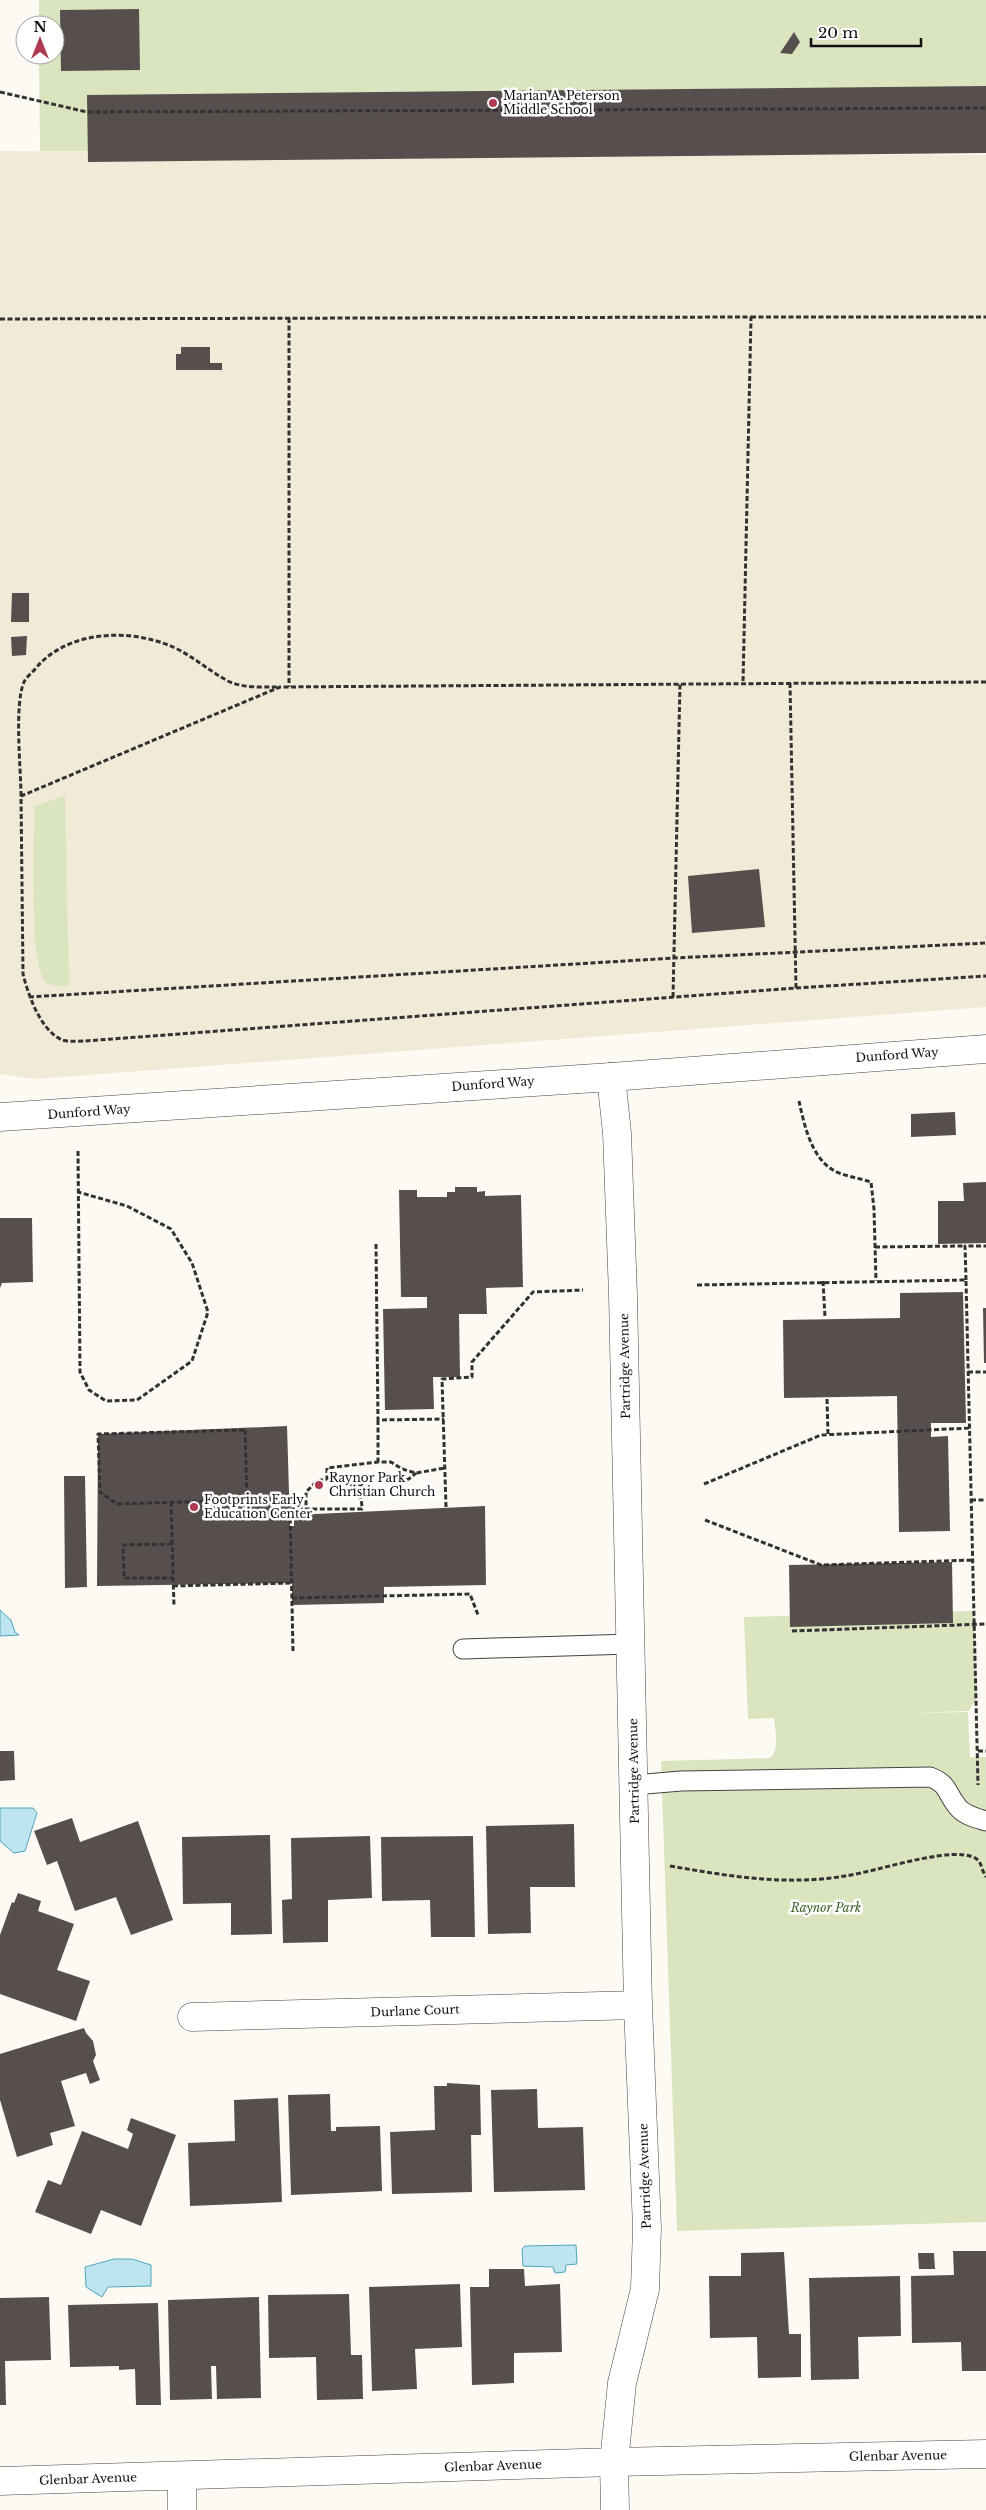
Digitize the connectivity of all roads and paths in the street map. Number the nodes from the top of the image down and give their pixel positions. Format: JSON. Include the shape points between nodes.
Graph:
{"nodes":[{"id":1,"x":0,"y":92,"type":"edge"},
{"id":2,"x":986,"y":108,"type":"edge"},
{"id":3,"x":751,"y":317,"type":"junction"},
{"id":4,"x":986,"y":317,"type":"edge"},
{"id":5,"x":288,"y":318,"type":"junction"},
{"id":6,"x":0,"y":319,"type":"edge"},
{"id":7,"x":986,"y":682,"type":"edge"},
{"id":8,"x":680,"y":684,"type":"junction"},
{"id":9,"x":742,"y":684,"type":"junction"},
{"id":10,"x":790,"y":684,"type":"junction"},
{"id":11,"x":280,"y":686,"type":"junction"},
{"id":12,"x":289,"y":686,"type":"junction"},
{"id":13,"x":21,"y":796,"type":"junction"},
{"id":14,"x":986,"y":944,"type":"edge"},
{"id":15,"x":795,"y":952,"type":"junction"},
{"id":16,"x":674,"y":958,"type":"junction"},
{"id":17,"x":986,"y":976,"type":"edge"},
{"id":18,"x":796,"y":988,"type":"junction"},
{"id":19,"x":29,"y":997,"type":"junction"},
{"id":20,"x":673,"y":997,"type":"junction"},
{"id":21,"x":986,"y":1049,"type":"edge"},
{"id":22,"x":611,"y":1077,"type":"junction"},
{"id":23,"x":799,"y":1101,"type":"dead end"},
{"id":24,"x":0,"y":1117,"type":"edge"},
{"id":25,"x":78,"y":1151,"type":"dead end"},
{"id":26,"x":78,"y":1192,"type":"junction"},
{"id":27,"x":376,"y":1244,"type":"dead end"},
{"id":28,"x":965,"y":1246,"type":"junction"},
{"id":29,"x":986,"y":1246,"type":"edge"},
{"id":30,"x":875,"y":1247,"type":"junction"},
{"id":31,"x":966,"y":1280,"type":"junction"},
{"id":32,"x":876,"y":1281,"type":"junction"},
{"id":33,"x":824,"y":1282,"type":"junction"},
{"id":34,"x":697,"y":1284,"type":"dead end"},
{"id":35,"x":583,"y":1290,"type":"dead end"},
{"id":36,"x":825,"y":1317,"type":"dead end"},
{"id":37,"x":968,"y":1372,"type":"junction"},
{"id":38,"x":986,"y":1372,"type":"edge"},
{"id":39,"x":827,"y":1399,"type":"dead end"},
{"id":40,"x":444,"y":1419,"type":"junction"},
{"id":41,"x":378,"y":1420,"type":"junction"},
{"id":42,"x":970,"y":1428,"type":"junction"},
{"id":43,"x":828,"y":1435,"type":"junction"},
{"id":44,"x":378,"y":1462,"type":"junction"},
{"id":45,"x":445,"y":1468,"type":"junction"},
{"id":46,"x":416,"y":1473,"type":"junction"},
{"id":47,"x":327,"y":1479,"type":"junction"},
{"id":48,"x":350,"y":1483,"type":"junction"},
{"id":49,"x":704,"y":1484,"type":"dead end"},
{"id":50,"x":247,"y":1500,"type":"junction"},
{"id":51,"x":971,"y":1500,"type":"junction"},
{"id":52,"x":986,"y":1500,"type":"edge"},
{"id":53,"x":171,"y":1502,"type":"junction"},
{"id":54,"x":446,"y":1507,"type":"dead end"},
{"id":55,"x":290,"y":1509,"type":"junction"},
{"id":56,"x":306,"y":1509,"type":"junction"},
{"id":57,"x":705,"y":1520,"type":"dead end"},
{"id":58,"x":172,"y":1544,"type":"junction"},
{"id":59,"x":973,"y":1560,"type":"junction"},
{"id":60,"x":173,"y":1578,"type":"junction"},
{"id":61,"x":292,"y":1583,"type":"junction"},
{"id":62,"x":173,"y":1586,"type":"junction"},
{"id":63,"x":292,"y":1598,"type":"junction"},
{"id":64,"x":174,"y":1607,"type":"dead end"},
{"id":65,"x":478,"y":1615,"type":"dead end"},
{"id":66,"x":986,"y":1624,"type":"edge"},
{"id":67,"x":975,"y":1625,"type":"junction"},
{"id":68,"x":792,"y":1631,"type":"dead end"},
{"id":69,"x":631,"y":1644,"type":"junction"},
{"id":70,"x":463,"y":1648,"type":"dead end"},
{"id":71,"x":293,"y":1651,"type":"dead end"},
{"id":72,"x":978,"y":1751,"type":"junction"},
{"id":73,"x":986,"y":1751,"type":"edge"},
{"id":74,"x":634,"y":1785,"type":"junction"},
{"id":75,"x":982,"y":1820,"type":"edge"},
{"id":76,"x":670,"y":1866,"type":"dead end"},
{"id":77,"x":986,"y":1877,"type":"edge"},
{"id":78,"x":638,"y":2005,"type":"junction"},
{"id":79,"x":192,"y":2018,"type":"dead end"},
{"id":80,"x":986,"y":2454,"type":"edge"},
{"id":81,"x":614,"y":2462,"type":"junction"},
{"id":82,"x":182,"y":2476,"type":"junction"},
{"id":83,"x":0,"y":2481,"type":"edge"},
{"id":84,"x":182,"y":2510,"type":"edge"},
{"id":85,"x":615,"y":2510,"type":"edge"}],
"edges":[{"from":1,"to":2,"type":"path","via":[[87,112]]},
{"from":3,"to":4,"type":"path"},
{"from":3,"to":5,"type":"path"},
{"from":3,"to":9,"type":"path"},
{"from":5,"to":6,"type":"path"},
{"from":5,"to":12,"type":"path"},
{"from":7,"to":10,"type":"path"},
{"from":8,"to":9,"type":"path"},
{"from":8,"to":12,"type":"path"},
{"from":8,"to":16,"type":"path"},
{"from":9,"to":10,"type":"path"},
{"from":10,"to":15,"type":"path"},
{"from":11,"to":12,"type":"path"},
{"from":11,"to":13,"type":"path"},
{"from":11,"to":13,"type":"path","via":[[229,682],[172,647],[134,636],[98,636],[72,642],[44,658],[24,682],[20,707]]},
{"from":13,"to":19,"type":"path","via":[[23,974]]},
{"from":14,"to":15,"type":"path"},
{"from":15,"to":16,"type":"path"},
{"from":15,"to":18,"type":"path"},
{"from":16,"to":19,"type":"path"},
{"from":16,"to":20,"type":"path"},
{"from":17,"to":18,"type":"path"},
{"from":18,"to":20,"type":"path"},
{"from":19,"to":20,"type":"path","via":[[44,1024],[62,1040],[85,1041]]},
{"from":21,"to":22,"type":"street","name":"Dunford Way"},
{"from":22,"to":24,"type":"street","name":"Dunford Way"},
{"from":22,"to":69,"type":"street","name":"Partridge Avenue","via":[[617,1133],[623,1295]]},
{"from":23,"to":30,"type":"path","via":[[802,1119],[818,1156],[833,1170],[871,1182]]},
{"from":25,"to":26,"type":"path"},
{"from":26,"to":26,"type":"path","via":[[80,1372],[89,1390],[106,1401],[137,1400],[192,1362],[208,1312],[192,1262],[171,1229],[127,1206]]},
{"from":27,"to":41,"type":"path"},
{"from":28,"to":29,"type":"path"},
{"from":28,"to":30,"type":"path"},
{"from":28,"to":31,"type":"path"},
{"from":30,"to":32,"type":"path"},
{"from":31,"to":32,"type":"path"},
{"from":31,"to":37,"type":"path"},
{"from":32,"to":33,"type":"path"},
{"from":33,"to":34,"type":"path"},
{"from":33,"to":36,"type":"path"},
{"from":35,"to":40,"type":"path","via":[[533,1292],[472,1362],[472,1377],[442,1379]]},
{"from":37,"to":38,"type":"path"},
{"from":37,"to":42,"type":"path"},
{"from":39,"to":43,"type":"path"},
{"from":40,"to":41,"type":"path"},
{"from":40,"to":45,"type":"path"},
{"from":41,"to":44,"type":"path"},
{"from":42,"to":43,"type":"path"},
{"from":42,"to":51,"type":"path"},
{"from":43,"to":49,"type":"path","via":[[821,1435]]},
{"from":44,"to":46,"type":"path","via":[[391,1462]]},
{"from":44,"to":47,"type":"path","via":[[327,1468]]},
{"from":45,"to":46,"type":"path"},
{"from":45,"to":54,"type":"path"},
{"from":46,"to":48,"type":"path","via":[[405,1482],[375,1476],[361,1485]]},
{"from":47,"to":48,"type":"path"},
{"from":47,"to":56,"type":"path","via":[[310,1486],[306,1492]]},
{"from":48,"to":56,"type":"path","via":[[359,1493],[362,1509]]},
{"from":50,"to":53,"type":"path"},
{"from":50,"to":53,"type":"path","via":[[245,1430],[98,1434],[100,1492],[117,1504]]},
{"from":50,"to":55,"type":"path","via":[[286,1498]]},
{"from":51,"to":52,"type":"path"},
{"from":51,"to":59,"type":"path"},
{"from":53,"to":58,"type":"path"},
{"from":55,"to":56,"type":"path"},
{"from":55,"to":61,"type":"path"},
{"from":57,"to":59,"type":"path","via":[[821,1565]]},
{"from":58,"to":60,"type":"path"},
{"from":58,"to":60,"type":"path","via":[[123,1545],[124,1578]]},
{"from":59,"to":67,"type":"path"},
{"from":60,"to":62,"type":"path"},
{"from":61,"to":62,"type":"path"},
{"from":61,"to":63,"type":"path"},
{"from":62,"to":64,"type":"path"},
{"from":63,"to":65,"type":"path","via":[[470,1594]]},
{"from":63,"to":71,"type":"path"},
{"from":66,"to":67,"type":"path"},
{"from":67,"to":68,"type":"path"},
{"from":67,"to":72,"type":"path"},
{"from":69,"to":70,"type":"lane"},
{"from":69,"to":74,"type":"street","name":"Partridge Avenue"},
{"from":72,"to":73,"type":"path"},
{"from":72,"to":75,"type":"path"},
{"from":74,"to":75,"type":"lane","via":[[681,1781],[930,1777],[940,1781],[957,1807]]},
{"from":74,"to":78,"type":"street","name":"Partridge Avenue"},
{"from":76,"to":77,"type":"path","via":[[776,1881],[808,1881],[964,1855],[978,1859]]},
{"from":78,"to":79,"type":"street","name":"Durlane Court"},
{"from":78,"to":81,"type":"street","name":"Partridge Avenue","via":[[646,2268],[642,2308],[622,2383]]},
{"from":80,"to":81,"type":"street","name":"Glenbar Avenue"},
{"from":81,"to":82,"type":"street","name":"Glenbar Avenue"},
{"from":81,"to":85,"type":"street","name":"Partridge Avenue"},
{"from":82,"to":83,"type":"street","name":"Glenbar Avenue"},
{"from":82,"to":84,"type":"street"}]}
